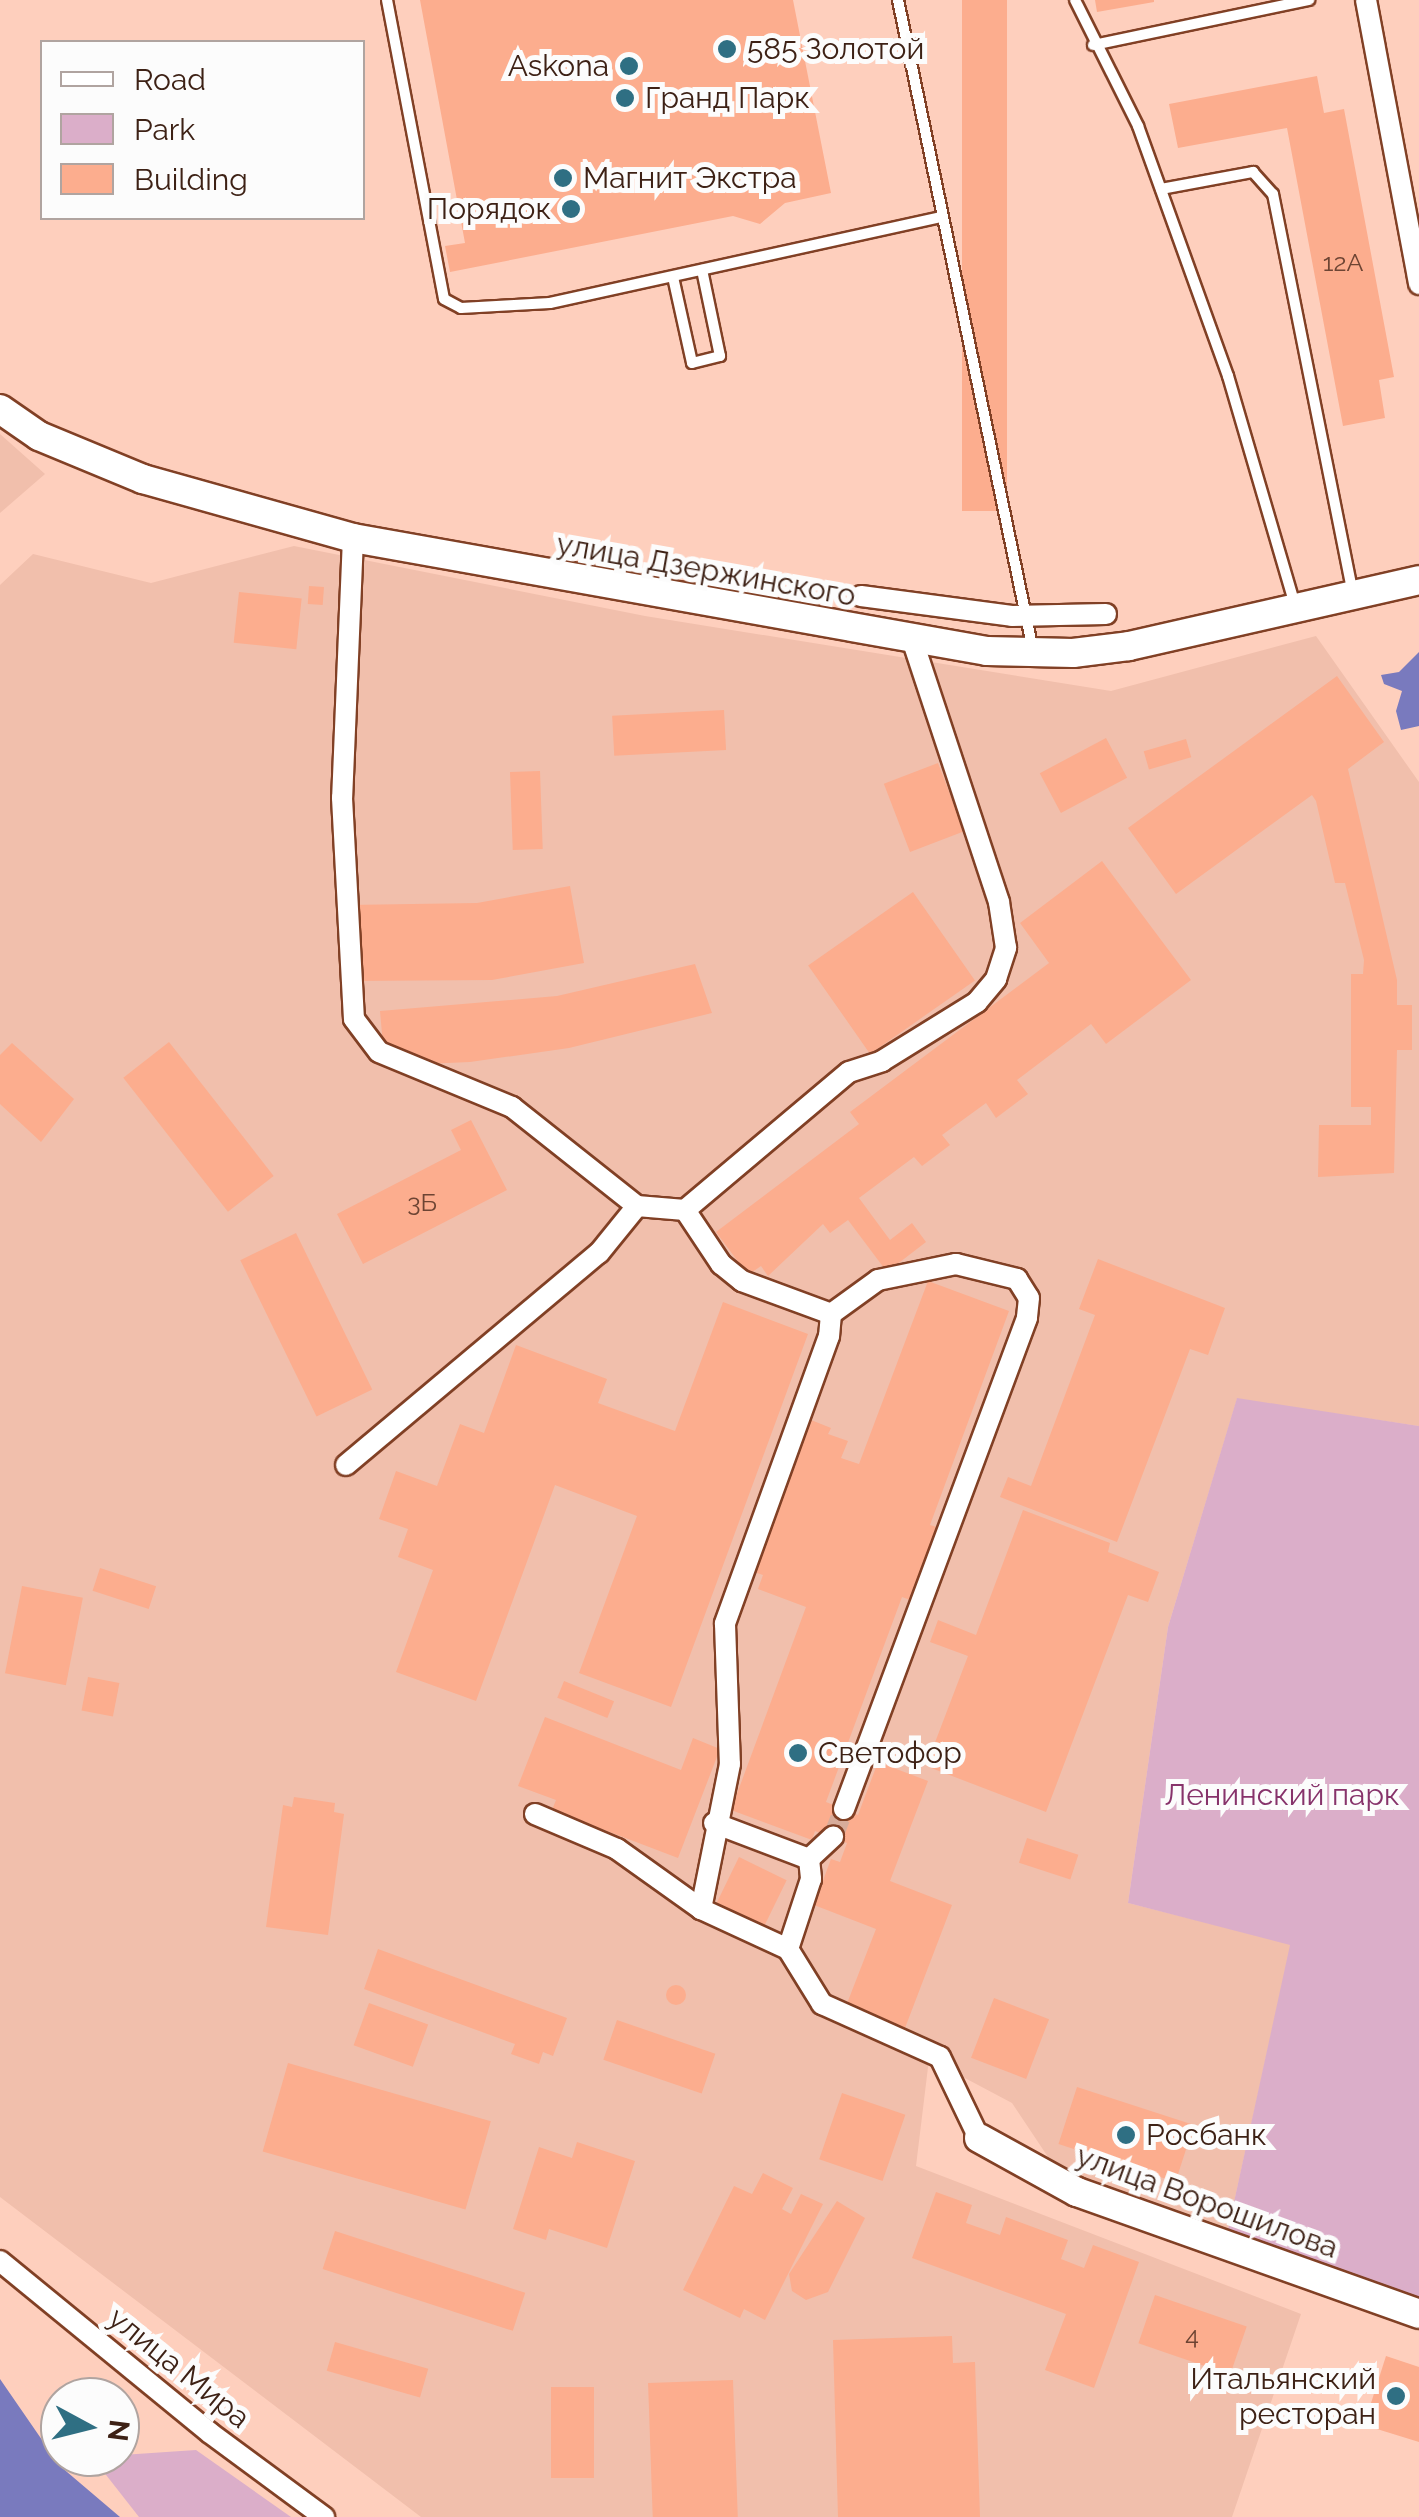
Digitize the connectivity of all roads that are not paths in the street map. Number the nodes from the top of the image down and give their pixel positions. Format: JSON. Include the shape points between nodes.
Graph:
{"nodes":[{"id":1,"x":387,"y":0,"type":"edge"},
{"id":2,"x":898,"y":0,"type":"edge"},
{"id":3,"x":1075,"y":0,"type":"edge"},
{"id":4,"x":1309,"y":0,"type":"edge"},
{"id":5,"x":1366,"y":0,"type":"edge"},
{"id":6,"x":1093,"y":44,"type":"junction"},
{"id":7,"x":1160,"y":190,"type":"junction"},
{"id":8,"x":942,"y":217,"type":"junction"},
{"id":9,"x":702,"y":270,"type":"junction"},
{"id":10,"x":673,"y":276,"type":"junction"},
{"id":11,"x":1419,"y":284,"type":"edge"},
{"id":12,"x":0,"y":409,"type":"edge"},
{"id":13,"x":353,"y":538,"type":"junction"},
{"id":14,"x":1419,"y":580,"type":"edge"},
{"id":15,"x":861,"y":596,"type":"dead end"},
{"id":16,"x":1354,"y":596,"type":"junction"},
{"id":17,"x":1297,"y":611,"type":"junction"},
{"id":18,"x":1106,"y":614,"type":"dead end"},
{"id":19,"x":1025,"y":616,"type":"junction"},
{"id":20,"x":912,"y":639,"type":"junction"},
{"id":21,"x":1034,"y":654,"type":"junction"},
{"id":22,"x":636,"y":1206,"type":"junction"},
{"id":23,"x":685,"y":1210,"type":"junction"},
{"id":24,"x":831,"y":1314,"type":"junction"},
{"id":25,"x":346,"y":1465,"type":"dead end"},
{"id":26,"x":844,"y":1809,"type":"tunnel mouth"},
{"id":27,"x":534,"y":1814,"type":"dead end"},
{"id":28,"x":714,"y":1824,"type":"junction"},
{"id":29,"x":834,"y":1837,"type":"tunnel mouth"},
{"id":30,"x":809,"y":1860,"type":"junction"},
{"id":31,"x":702,"y":1909,"type":"junction"},
{"id":32,"x":788,"y":1949,"type":"junction"},
{"id":33,"x":979,"y":2138,"type":"joint"},
{"id":34,"x":0,"y":2261,"type":"edge"},
{"id":35,"x":1419,"y":2314,"type":"edge"},
{"id":36,"x":324,"y":2517,"type":"edge"}],
"edges":[{"from":1,"to":10,"type":"lane","via":[[444,299],[484,310]]},
{"from":2,"to":8,"type":"lane"},
{"from":3,"to":6,"type":"lane"},
{"from":4,"to":6,"type":"lane"},
{"from":5,"to":11,"type":"street"},
{"from":6,"to":7,"type":"lane","via":[[1138,126]]},
{"from":7,"to":16,"type":"lane","via":[[1253,172],[1274,194]]},
{"from":7,"to":17,"type":"lane","via":[[1228,376]]},
{"from":8,"to":9,"type":"lane"},
{"from":8,"to":19,"type":"lane"},
{"from":9,"to":10,"type":"lane"},
{"from":9,"to":10,"type":"lane","via":[[720,356],[692,362]]},
{"from":12,"to":13,"type":"main road","name":"улица Дзержинского","via":[[39,436],[143,480]]},
{"from":13,"to":20,"type":"main road","name":"улица Дзержинского"},
{"from":13,"to":22,"type":"street","via":[[342,798],[354,1019],[378,1052],[512,1107]]},
{"from":14,"to":16,"type":"main road","name":"улица Дзержинского"},
{"from":15,"to":19,"type":"street"},
{"from":16,"to":17,"type":"main road","name":"улица Дзержинского"},
{"from":17,"to":21,"type":"main road","name":"улица Дзержинского","via":[[1129,646]]},
{"from":18,"to":19,"type":"street"},
{"from":19,"to":21,"type":"lane"},
{"from":20,"to":21,"type":"main road","name":"улица Дзержинского"},
{"from":20,"to":23,"type":"street","via":[[999,902],[1006,948],[996,979],[978,1002],[882,1061],[849,1072]]},
{"from":22,"to":23,"type":"street"},
{"from":22,"to":25,"type":"street","via":[[599,1253]]},
{"from":23,"to":24,"type":"street","via":[[742,1281]]},
{"from":24,"to":26,"type":"street","via":[[878,1280],[956,1264],[1017,1278],[1029,1298],[1028,1318]]},
{"from":24,"to":28,"type":"street","via":[[829,1336],[725,1624],[730,1764]]},
{"from":27,"to":31,"type":"street","via":[[617,1849]]},
{"from":28,"to":30,"type":"street"},
{"from":28,"to":31,"type":"street"},
{"from":29,"to":30,"type":"street"},
{"from":30,"to":32,"type":"street","via":[[811,1879]]},
{"from":31,"to":32,"type":"street"},
{"from":32,"to":33,"type":"street","via":[[822,2004],[940,2057]]},
{"from":33,"to":35,"type":"main road","name":"улица Ворошилова","via":[[1076,2192]]},
{"from":34,"to":36,"type":"street","name":"улица Мира"}]}
